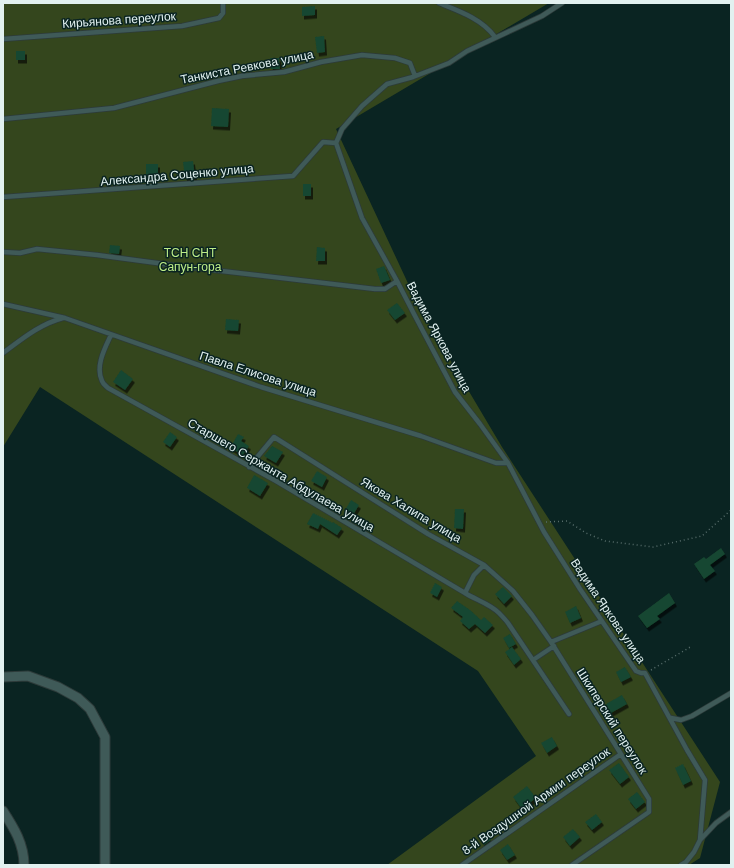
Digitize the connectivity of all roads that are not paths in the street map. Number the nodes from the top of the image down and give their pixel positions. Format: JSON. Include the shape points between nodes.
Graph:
{"nodes":[{"id":1,"x":223,"y":3,"type":"edge"},
{"id":2,"x":439,"y":3,"type":"edge"},
{"id":3,"x":562,"y":3,"type":"edge"},
{"id":4,"x":495,"y":37,"type":"junction"},
{"id":5,"x":3,"y":39,"type":"edge"},
{"id":6,"x":415,"y":76,"type":"junction"},
{"id":7,"x":3,"y":119,"type":"edge"},
{"id":8,"x":336,"y":143,"type":"junction"},
{"id":9,"x":3,"y":197,"type":"edge"},
{"id":10,"x":3,"y":252,"type":"edge"},
{"id":11,"x":398,"y":281,"type":"junction"},
{"id":12,"x":3,"y":304,"type":"edge"},
{"id":13,"x":65,"y":318,"type":"junction"},
{"id":14,"x":111,"y":335,"type":"junction"},
{"id":15,"x":3,"y":353,"type":"edge"},
{"id":16,"x":508,"y":463,"type":"junction"},
{"id":17,"x":249,"y":467,"type":"junction"},
{"id":18,"x":484,"y":565,"type":"junction"},
{"id":19,"x":465,"y":593,"type":"junction"},
{"id":20,"x":602,"y":621,"type":"junction"},
{"id":21,"x":552,"y":644,"type":"junction"},
{"id":22,"x":533,"y":660,"type":"junction"},
{"id":23,"x":3,"y":678,"type":"edge"},
{"id":24,"x":731,"y":693,"type":"edge"},
{"id":25,"x":569,"y":714,"type":"dead end"},
{"id":26,"x":671,"y":718,"type":"junction"},
{"id":27,"x":621,"y":754,"type":"junction"},
{"id":28,"x":3,"y":812,"type":"edge"},
{"id":29,"x":731,"y":812,"type":"edge"},
{"id":30,"x":700,"y":840,"type":"junction"},
{"id":31,"x":24,"y":865,"type":"edge"},
{"id":32,"x":105,"y":865,"type":"edge"},
{"id":33,"x":462,"y":865,"type":"edge"},
{"id":34,"x":572,"y":865,"type":"edge"},
{"id":35,"x":681,"y":865,"type":"edge"}],
"edges":[{"from":1,"to":5,"type":"lane","name":"Кирьянова переулок","via":[[223,13],[219,18],[182,26]]},
{"from":2,"to":4,"type":"lane","via":[[479,21]]},
{"from":3,"to":4,"type":"lane","via":[[542,16]]},
{"from":4,"to":6,"type":"lane","via":[[449,63]]},
{"from":6,"to":7,"type":"lane","name":"Танкиста Ревкова улица","via":[[410,63],[395,58],[362,55],[284,72],[218,81],[114,108]]},
{"from":6,"to":8,"type":"lane","via":[[387,84],[362,106],[342,129]]},
{"from":8,"to":9,"type":"lane","name":"Александра Соценко улица","via":[[323,142],[293,176]]},
{"from":8,"to":11,"type":"lane","name":"Вадима Яркова улица","via":[[362,218]]},
{"from":10,"to":11,"type":"lane","via":[[20,253],[37,249],[375,289],[386,289]]},
{"from":11,"to":16,"type":"lane","name":"Вадима Яркова улица","via":[[455,392]]},
{"from":12,"to":13,"type":"lane","name":"Павла Елисова улица"},
{"from":13,"to":14,"type":"lane","name":"Павла Елисова улица"},
{"from":13,"to":15,"type":"lane","via":[[51,321]]},
{"from":14,"to":16,"type":"lane","name":"Павла Елисова улица","via":[[261,387],[496,462]]},
{"from":14,"to":17,"type":"lane","name":"Старшего Сержанта Абдулаева улица","via":[[104,348],[100,371],[102,382],[108,388]]},
{"from":16,"to":20,"type":"lane","name":"Вадима Яркова улица","via":[[539,523]]},
{"from":17,"to":18,"type":"lane","name":"Якова Халипа улица","via":[[274,437],[428,534]]},
{"from":17,"to":19,"type":"lane","name":"Старшего Сержанта Абдулаева улица"},
{"from":18,"to":19,"type":"lane","via":[[474,575]]},
{"from":18,"to":21,"type":"lane","name":"Якова Халипа улица","via":[[513,591]]},
{"from":19,"to":22,"type":"lane","via":[[499,612]]},
{"from":20,"to":21,"type":"lane"},
{"from":20,"to":26,"type":"lane","name":"Вадима Яркова улица","via":[[636,671],[645,673]]},
{"from":21,"to":22,"type":"lane"},
{"from":21,"to":27,"type":"lane","name":"Шкиперский переулок"},
{"from":22,"to":25,"type":"lane"},
{"from":23,"to":32,"type":"street","via":[[28,676],[78,698],[90,709],[104,737]]},
{"from":24,"to":26,"type":"lane","via":[[692,716],[681,720]]},
{"from":26,"to":30,"type":"lane","name":"Вадима Яркова улица","via":[[686,750],[705,780]]},
{"from":27,"to":33,"type":"lane","name":"8-й Воздушной Армии переулок"},
{"from":27,"to":34,"type":"lane","name":"Шкиперский переулок","via":[[649,799],[649,812]]},
{"from":28,"to":31,"type":"street","via":[[17,832]]},
{"from":29,"to":30,"type":"lane"},
{"from":30,"to":35,"type":"lane","name":"Вадима Яркова улица","via":[[694,852]]}]}
